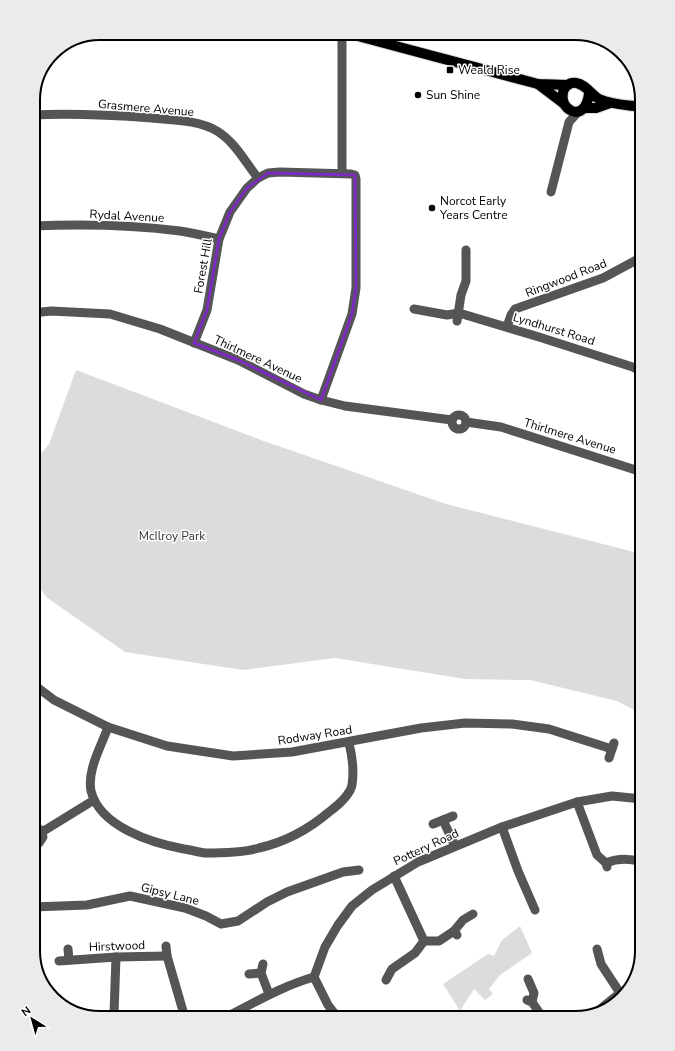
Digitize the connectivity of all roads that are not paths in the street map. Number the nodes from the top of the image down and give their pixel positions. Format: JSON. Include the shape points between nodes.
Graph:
{"nodes":[{"id":1,"x":342,"y":40,"type":"edge"},
{"id":2,"x":373,"y":40,"type":"edge"},
{"id":3,"x":538,"y":84,"type":"junction"},
{"id":4,"x":568,"y":85,"type":"junction"},
{"id":5,"x":589,"y":91,"type":"junction"},
{"id":6,"x":610,"y":103,"type":"junction"},
{"id":7,"x":565,"y":105,"type":"junction"},
{"id":8,"x":635,"y":106,"type":"edge"},
{"id":9,"x":582,"y":109,"type":"junction"},
{"id":10,"x":40,"y":115,"type":"edge"},
{"id":11,"x":569,"y":122,"type":"junction"},
{"id":12,"x":342,"y":173,"type":"junction"},
{"id":13,"x":258,"y":178,"type":"junction"},
{"id":14,"x":551,"y":192,"type":"dead end"},
{"id":15,"x":40,"y":226,"type":"edge"},
{"id":16,"x":219,"y":239,"type":"junction"},
{"id":17,"x":466,"y":250,"type":"dead end"},
{"id":18,"x":635,"y":262,"type":"edge"},
{"id":19,"x":414,"y":309,"type":"dead end"},
{"id":20,"x":40,"y":312,"type":"edge"},
{"id":21,"x":458,"y":317,"type":"junction"},
{"id":22,"x":507,"y":327,"type":"junction"},
{"id":23,"x":194,"y":343,"type":"junction"},
{"id":24,"x":635,"y":368,"type":"edge"},
{"id":25,"x":321,"y":400,"type":"junction"},
{"id":26,"x":635,"y":470,"type":"edge"},
{"id":27,"x":40,"y":689,"type":"edge"},
{"id":28,"x":108,"y":728,"type":"junction"},
{"id":29,"x":349,"y":743,"type":"junction"},
{"id":30,"x":612,"y":750,"type":"dead end"},
{"id":31,"x":635,"y":798,"type":"edge"},
{"id":32,"x":94,"y":800,"type":"junction"},
{"id":33,"x":577,"y":802,"type":"junction"},
{"id":34,"x":453,"y":816,"type":"dead end"},
{"id":35,"x":443,"y":820,"type":"junction"},
{"id":36,"x":433,"y":824,"type":"dead end"},
{"id":37,"x":502,"y":827,"type":"junction"},
{"id":38,"x":42,"y":832,"type":"joint"},
{"id":39,"x":40,"y":842,"type":"edge"},
{"id":40,"x":455,"y":846,"type":"junction"},
{"id":41,"x":635,"y":860,"type":"edge"},
{"id":42,"x":359,"y":870,"type":"dead end"},
{"id":43,"x":394,"y":876,"type":"junction"},
{"id":44,"x":40,"y":907,"type":"edge"},
{"id":45,"x":535,"y":910,"type":"dead end"},
{"id":46,"x":473,"y":914,"type":"dead end"},
{"id":47,"x":424,"y":941,"type":"junction"},
{"id":48,"x":166,"y":946,"type":"dead end"},
{"id":49,"x":68,"y":949,"type":"dead end"},
{"id":50,"x":597,"y":949,"type":"dead end"},
{"id":51,"x":167,"y":956,"type":"junction"},
{"id":52,"x":116,"y":957,"type":"junction"},
{"id":53,"x":249,"y":974,"type":"dead end"},
{"id":54,"x":314,"y":977,"type":"junction"},
{"id":55,"x":528,"y":979,"type":"dead end"},
{"id":56,"x":386,"y":980,"type":"dead end"},
{"id":57,"x":619,"y":992,"type":"edge"},
{"id":58,"x":269,"y":994,"type":"junction"},
{"id":59,"x":114,"y":1011,"type":"edge"},
{"id":60,"x":184,"y":1011,"type":"edge"},
{"id":61,"x":238,"y":1011,"type":"edge"},
{"id":62,"x":333,"y":1011,"type":"edge"},
{"id":63,"x":538,"y":1011,"type":"edge"}],
"edges":[{"from":1,"to":12,"type":"street"},
{"from":2,"to":3,"type":"main road"},
{"from":3,"to":4,"type":"main road"},
{"from":3,"to":7,"type":"main road"},
{"from":4,"to":5,"type":"main road","via":[[577,83]]},
{"from":4,"to":7,"type":"main road","via":[[562,95]]},
{"from":5,"to":6,"type":"main road"},
{"from":5,"to":9,"type":"main road","via":[[588,100]]},
{"from":6,"to":8,"type":"main road"},
{"from":6,"to":9,"type":"main road"},
{"from":7,"to":9,"type":"main road","via":[[573,111]]},
{"from":7,"to":11,"type":"street"},
{"from":9,"to":11,"type":"street"},
{"from":10,"to":13,"type":"street","name":"Grasmere Avenue","via":[[113,115],[187,121],[215,130],[228,139]]},
{"from":11,"to":14,"type":"street"},
{"from":12,"to":13,"type":"street","via":[[280,172],[268,173]]},
{"from":12,"to":25,"type":"street","via":[[355,175],[356,179],[356,288],[352,314]]},
{"from":13,"to":16,"type":"street","name":"Forest Hill","via":[[247,188],[230,212]]},
{"from":15,"to":16,"type":"street","name":"Rydal Avenue","via":[[71,224],[154,228]]},
{"from":16,"to":23,"type":"street","name":"Forest Hill","via":[[207,310]]},
{"from":17,"to":21,"type":"street","via":[[466,281]]},
{"from":18,"to":22,"type":"street","name":"Ringwood Road","via":[[602,278],[515,309]]},
{"from":19,"to":21,"type":"street","name":"Lyndhurst Road"},
{"from":20,"to":23,"type":"street","name":"Thirlmere Avenue","via":[[110,314],[160,329]]},
{"from":21,"to":22,"type":"street","name":"Lyndhurst Road"},
{"from":22,"to":24,"type":"street","name":"Lyndhurst Road"},
{"from":23,"to":25,"type":"street","name":"Thirlmere Avenue","via":[[238,360]]},
{"from":25,"to":26,"type":"street","name":"Thirlmere Avenue","via":[[345,406],[452,420],[459,415],[463,416],[466,422],[501,427]]},
{"from":27,"to":28,"type":"street","name":"Rodway Road","via":[[54,700]]},
{"from":28,"to":29,"type":"street","name":"Rodway Road","via":[[167,746],[233,756],[292,752]]},
{"from":28,"to":32,"type":"street","via":[[90,779]]},
{"from":29,"to":30,"type":"street","name":"Rodway Road","via":[[421,728],[465,723],[512,724],[550,729]]},
{"from":29,"to":32,"type":"street","via":[[352,786],[341,802],[318,822],[289,838],[259,848],[204,853],[164,845],[126,830],[107,817]]},
{"from":31,"to":33,"type":"street","name":"Pottery Road","via":[[612,796]]},
{"from":32,"to":38,"type":"street"},
{"from":33,"to":37,"type":"street","name":"Pottery Road"},
{"from":33,"to":41,"type":"street","via":[[597,854],[606,865],[621,858]]},
{"from":34,"to":35,"type":"street"},
{"from":35,"to":36,"type":"street"},
{"from":35,"to":40,"type":"street"},
{"from":37,"to":40,"type":"street","name":"Pottery Road"},
{"from":37,"to":45,"type":"street"},
{"from":38,"to":39,"type":"street","via":[[43,837]]},
{"from":40,"to":43,"type":"street","name":"Pottery Road"},
{"from":42,"to":44,"type":"street","name":"Gipsy Lane","via":[[343,872],[287,892],[238,921],[221,924],[185,908],[130,896],[87,905]]},
{"from":43,"to":47,"type":"street"},
{"from":43,"to":54,"type":"street","name":"Pottery Road","via":[[352,906],[326,947]]},
{"from":46,"to":47,"type":"street","via":[[463,920],[456,933],[439,940]]},
{"from":47,"to":56,"type":"street","via":[[415,953],[392,969]]},
{"from":48,"to":51,"type":"street"},
{"from":49,"to":52,"type":"street","name":"Hirstwood","via":[[64,960]]},
{"from":50,"to":57,"type":"street","via":[[601,964]]},
{"from":51,"to":52,"type":"street","name":"Hirstwood"},
{"from":51,"to":60,"type":"street"},
{"from":52,"to":59,"type":"street"},
{"from":53,"to":58,"type":"street","via":[[262,969]]},
{"from":54,"to":58,"type":"street"},
{"from":54,"to":62,"type":"street"},
{"from":55,"to":63,"type":"street","via":[[534,993],[530,1001]]},
{"from":58,"to":61,"type":"street"}]}
